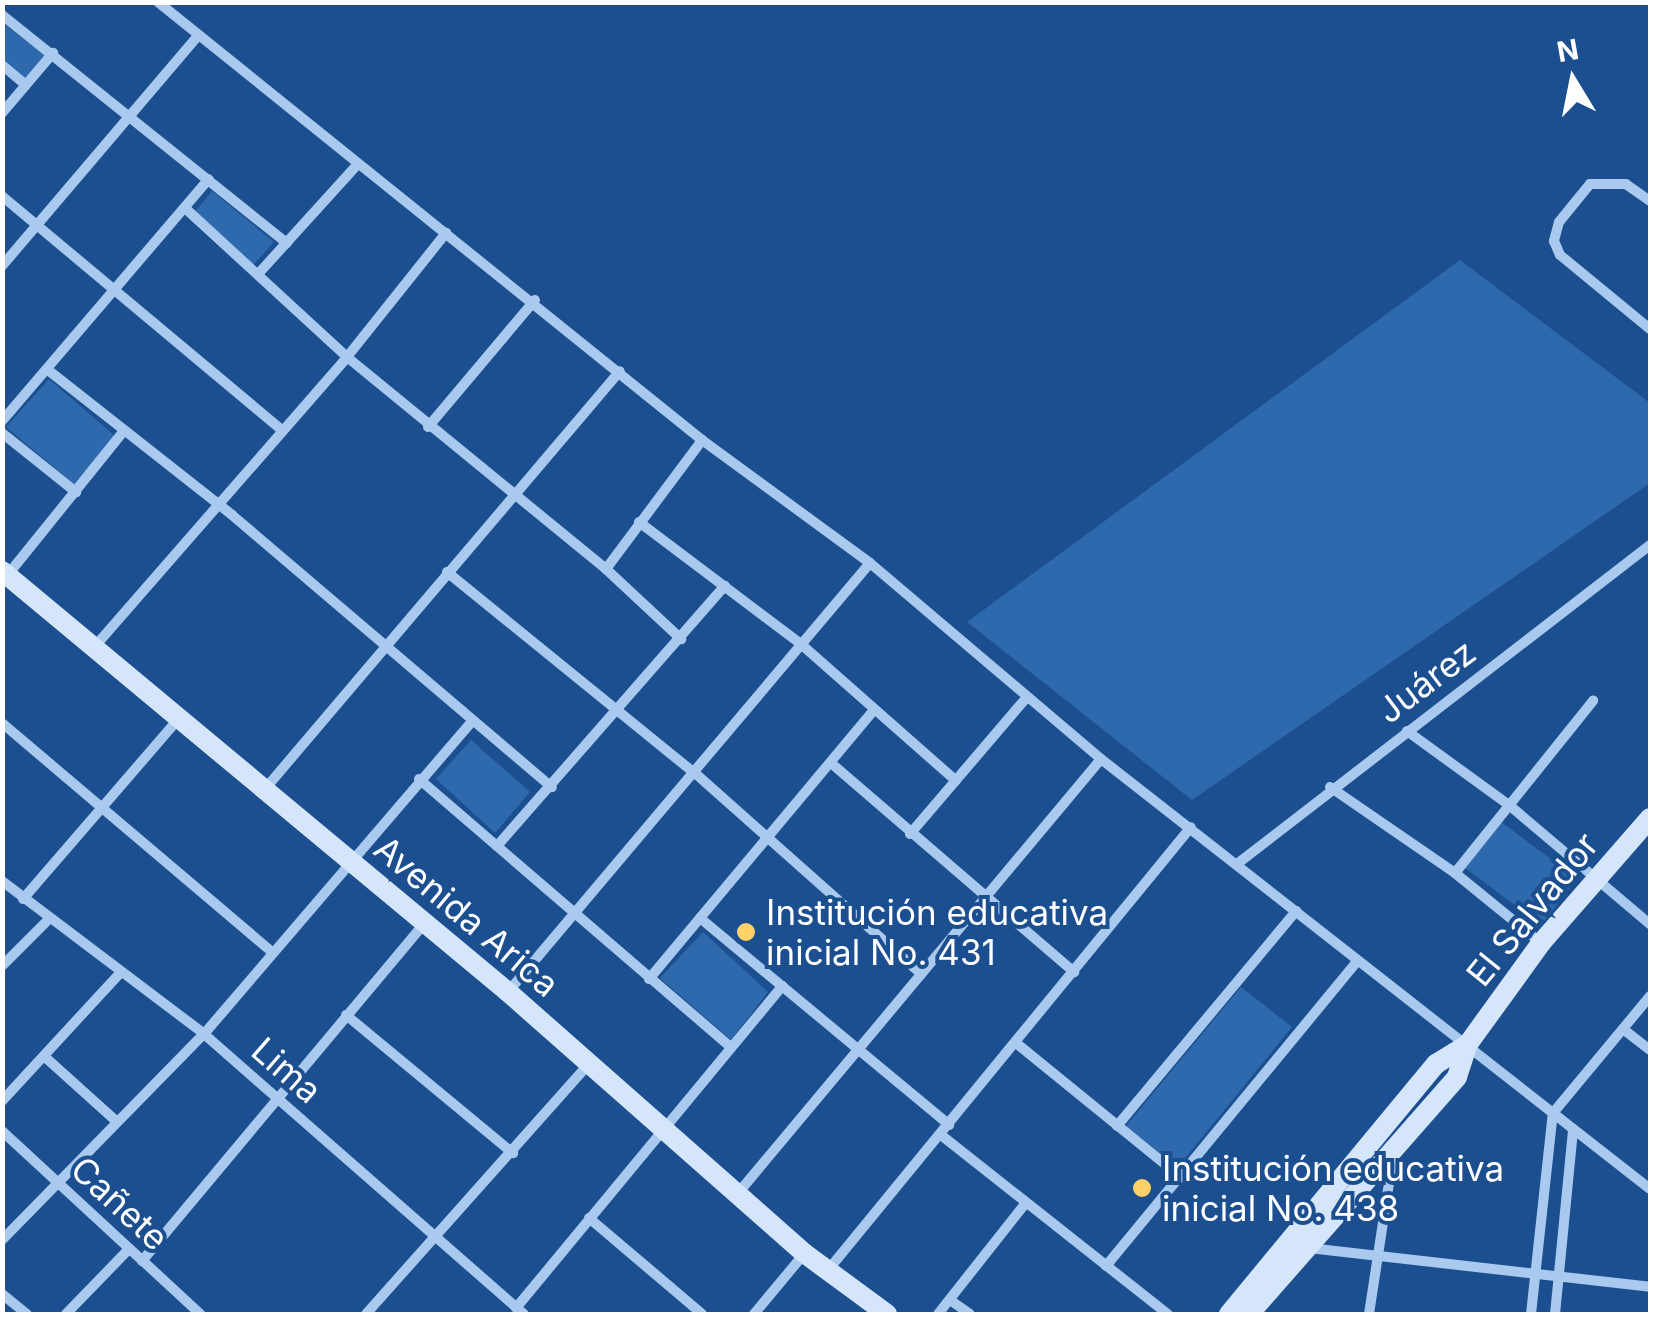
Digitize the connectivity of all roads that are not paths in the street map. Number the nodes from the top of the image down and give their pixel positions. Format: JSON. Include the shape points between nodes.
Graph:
{"nodes":[{"id":1,"x":158,"y":2,"type":"edge"},
{"id":2,"x":2,"y":15,"type":"edge"},
{"id":3,"x":198,"y":36,"type":"junction"},
{"id":4,"x":53,"y":53,"type":"junction"},
{"id":5,"x":2,"y":65,"type":"edge"},
{"id":6,"x":26,"y":85,"type":"junction"},
{"id":7,"x":2,"y":113,"type":"edge"},
{"id":8,"x":130,"y":116,"type":"junction"},
{"id":9,"x":358,"y":164,"type":"junction"},
{"id":10,"x":209,"y":179,"type":"junction"},
{"id":11,"x":2,"y":196,"type":"edge"},
{"id":12,"x":1650,"y":201,"type":"edge"},
{"id":13,"x":185,"y":208,"type":"junction"},
{"id":14,"x":37,"y":225,"type":"junction"},
{"id":15,"x":446,"y":232,"type":"junction"},
{"id":16,"x":287,"y":243,"type":"junction"},
{"id":17,"x":2,"y":266,"type":"edge"},
{"id":18,"x":259,"y":273,"type":"junction"},
{"id":19,"x":113,"y":292,"type":"junction"},
{"id":20,"x":535,"y":300,"type":"junction"},
{"id":21,"x":1650,"y":330,"type":"edge"},
{"id":22,"x":348,"y":357,"type":"junction"},
{"id":23,"x":48,"y":370,"type":"junction"},
{"id":24,"x":620,"y":372,"type":"junction"},
{"id":25,"x":2,"y":420,"type":"edge"},
{"id":26,"x":428,"y":426,"type":"junction"},
{"id":27,"x":278,"y":428,"type":"junction"},
{"id":28,"x":124,"y":431,"type":"junction"},
{"id":29,"x":2,"y":433,"type":"edge"},
{"id":30,"x":702,"y":440,"type":"junction"},
{"id":31,"x":76,"y":492,"type":"junction"},
{"id":32,"x":510,"y":494,"type":"junction"},
{"id":33,"x":215,"y":504,"type":"junction"},
{"id":34,"x":639,"y":522,"type":"junction"},
{"id":35,"x":1650,"y":545,"type":"edge"},
{"id":36,"x":870,"y":563,"type":"junction"},
{"id":37,"x":606,"y":569,"type":"junction"},
{"id":38,"x":447,"y":572,"type":"junction"},
{"id":39,"x":4,"y":576,"type":"edge"},
{"id":40,"x":725,"y":586,"type":"junction"},
{"id":41,"x":681,"y":639,"type":"junction"},
{"id":42,"x":97,"y":644,"type":"junction"},
{"id":43,"x":802,"y":644,"type":"junction"},
{"id":44,"x":384,"y":646,"type":"junction"},
{"id":45,"x":1026,"y":698,"type":"junction"},
{"id":46,"x":1593,"y":701,"type":"dead end"},
{"id":47,"x":621,"y":711,"type":"junction"},
{"id":48,"x":873,"y":711,"type":"junction"},
{"id":49,"x":182,"y":715,"type":"junction"},
{"id":50,"x":2,"y":723,"type":"edge"},
{"id":51,"x":471,"y":723,"type":"junction"},
{"id":52,"x":1407,"y":731,"type":"junction"},
{"id":53,"x":1101,"y":758,"type":"junction"},
{"id":54,"x":831,"y":763,"type":"junction"},
{"id":55,"x":696,"y":774,"type":"junction"},
{"id":56,"x":419,"y":780,"type":"junction"},
{"id":57,"x":956,"y":781,"type":"junction"},
{"id":58,"x":552,"y":787,"type":"junction"},
{"id":59,"x":1330,"y":787,"type":"junction"},
{"id":60,"x":265,"y":789,"type":"junction"},
{"id":61,"x":1508,"y":805,"type":"junction"},
{"id":62,"x":102,"y":807,"type":"junction"},
{"id":63,"x":1650,"y":818,"type":"edge"},
{"id":64,"x":1191,"y":827,"type":"junction"},
{"id":65,"x":910,"y":834,"type":"junction"},
{"id":66,"x":768,"y":841,"type":"junction"},
{"id":67,"x":497,"y":846,"type":"junction"},
{"id":68,"x":352,"y":861,"type":"junction"},
{"id":69,"x":1236,"y":864,"type":"junction"},
{"id":70,"x":1455,"y":873,"type":"junction"},
{"id":71,"x":1595,"y":877,"type":"junction"},
{"id":72,"x":2,"y":881,"type":"edge"},
{"id":73,"x":23,"y":899,"type":"junction"},
{"id":74,"x":986,"y":900,"type":"junction"},
{"id":75,"x":1296,"y":911,"type":"junction"},
{"id":76,"x":572,"y":916,"type":"junction"},
{"id":77,"x":700,"y":918,"type":"junction"},
{"id":78,"x":48,"y":920,"type":"junction"},
{"id":79,"x":426,"y":923,"type":"junction"},
{"id":80,"x":1650,"y":924,"type":"edge"},
{"id":81,"x":1540,"y":943,"type":"junction"},
{"id":82,"x":272,"y":952,"type":"junction"},
{"id":83,"x":1358,"y":960,"type":"junction"},
{"id":84,"x":2,"y":966,"type":"edge"},
{"id":85,"x":1074,"y":972,"type":"junction"},
{"id":86,"x":119,"y":974,"type":"junction"},
{"id":87,"x":922,"y":974,"type":"junction"},
{"id":88,"x":649,"y":979,"type":"junction"},
{"id":89,"x":782,"y":986,"type":"junction"},
{"id":90,"x":508,"y":992,"type":"junction"},
{"id":91,"x":1650,"y":996,"type":"edge"},
{"id":92,"x":346,"y":1015,"type":"junction"},
{"id":93,"x":1624,"y":1028,"type":"junction"},
{"id":94,"x":204,"y":1034,"type":"junction"},
{"id":95,"x":1016,"y":1043,"type":"junction"},
{"id":96,"x":1468,"y":1044,"type":"junction"},
{"id":97,"x":731,"y":1048,"type":"junction"},
{"id":98,"x":858,"y":1050,"type":"junction"},
{"id":99,"x":1650,"y":1050,"type":"edge"},
{"id":100,"x":45,"y":1056,"type":"junction"},
{"id":101,"x":590,"y":1064,"type":"junction"},
{"id":102,"x":2,"y":1102,"type":"edge"},
{"id":103,"x":280,"y":1102,"type":"junction"},
{"id":104,"x":1552,"y":1113,"type":"junction"},
{"id":105,"x":116,"y":1121,"type":"junction"},
{"id":106,"x":949,"y":1124,"type":"junction"},
{"id":107,"x":1117,"y":1126,"type":"junction"},
{"id":108,"x":664,"y":1129,"type":"junction"},
{"id":109,"x":1573,"y":1129,"type":"junction"},
{"id":110,"x":2,"y":1131,"type":"edge"},
{"id":111,"x":942,"y":1135,"type":"junction"},
{"id":112,"x":1396,"y":1143,"type":"junction"},
{"id":113,"x":513,"y":1154,"type":"junction"},
{"id":114,"x":1181,"y":1177,"type":"junction"},
{"id":115,"x":57,"y":1183,"type":"junction"},
{"id":116,"x":1650,"y":1188,"type":"edge"},
{"id":117,"x":739,"y":1192,"type":"junction"},
{"id":118,"x":1025,"y":1204,"type":"junction"},
{"id":119,"x":589,"y":1218,"type":"junction"},
{"id":120,"x":440,"y":1238,"type":"junction"},
{"id":121,"x":2,"y":1240,"type":"edge"},
{"id":122,"x":1298,"y":1248,"type":"junction"},
{"id":123,"x":128,"y":1250,"type":"junction"},
{"id":124,"x":804,"y":1253,"type":"junction"},
{"id":125,"x":1374,"y":1256,"type":"junction"},
{"id":126,"x":142,"y":1262,"type":"junction"},
{"id":127,"x":1106,"y":1266,"type":"junction"},
{"id":128,"x":829,"y":1269,"type":"junction"},
{"id":129,"x":1535,"y":1276,"type":"junction"},
{"id":130,"x":1558,"y":1278,"type":"junction"},
{"id":131,"x":1650,"y":1287,"type":"edge"},
{"id":132,"x":2,"y":1294,"type":"edge"},
{"id":133,"x":950,"y":1300,"type":"junction"},
{"id":134,"x":517,"y":1308,"type":"edge"},
{"id":135,"x":27,"y":1314,"type":"edge"},
{"id":136,"x":66,"y":1314,"type":"edge"},
{"id":137,"x":200,"y":1314,"type":"edge"},
{"id":138,"x":366,"y":1314,"type":"edge"},
{"id":139,"x":499,"y":1314,"type":"edge"},
{"id":140,"x":702,"y":1314,"type":"edge"},
{"id":141,"x":754,"y":1314,"type":"edge"},
{"id":142,"x":887,"y":1314,"type":"edge"},
{"id":143,"x":938,"y":1314,"type":"edge"},
{"id":144,"x":970,"y":1314,"type":"edge"},
{"id":145,"x":1168,"y":1314,"type":"edge"},
{"id":146,"x":1229,"y":1314,"type":"edge"},
{"id":147,"x":1249,"y":1314,"type":"edge"},
{"id":148,"x":1369,"y":1314,"type":"edge"},
{"id":149,"x":1531,"y":1314,"type":"edge"},
{"id":150,"x":1554,"y":1314,"type":"edge"}],
"edges":[{"from":1,"to":3,"type":"street"},
{"from":2,"to":4,"type":"street"},
{"from":3,"to":8,"type":"street"},
{"from":3,"to":9,"type":"street"},
{"from":4,"to":6,"type":"street"},
{"from":4,"to":8,"type":"street"},
{"from":5,"to":6,"type":"street"},
{"from":6,"to":7,"type":"street"},
{"from":8,"to":10,"type":"street"},
{"from":8,"to":14,"type":"street"},
{"from":9,"to":15,"type":"street"},
{"from":9,"to":16,"type":"street"},
{"from":10,"to":13,"type":"street"},
{"from":10,"to":16,"type":"street"},
{"from":11,"to":14,"type":"street"},
{"from":12,"to":21,"type":"street","via":[[1626,184],[1590,184],[1559,222],[1554,241],[1560,254]]},
{"from":13,"to":18,"type":"street"},
{"from":13,"to":19,"type":"street"},
{"from":14,"to":17,"type":"street"},
{"from":14,"to":19,"type":"street"},
{"from":15,"to":20,"type":"street"},
{"from":15,"to":22,"type":"street"},
{"from":16,"to":18,"type":"street"},
{"from":18,"to":22,"type":"street"},
{"from":19,"to":23,"type":"street"},
{"from":19,"to":27,"type":"street"},
{"from":20,"to":24,"type":"street"},
{"from":20,"to":26,"type":"street"},
{"from":22,"to":26,"type":"street"},
{"from":22,"to":27,"type":"street"},
{"from":23,"to":25,"type":"street"},
{"from":23,"to":28,"type":"street"},
{"from":24,"to":30,"type":"street"},
{"from":24,"to":32,"type":"street"},
{"from":26,"to":32,"type":"street"},
{"from":27,"to":33,"type":"street"},
{"from":28,"to":31,"type":"street"},
{"from":28,"to":33,"type":"street"},
{"from":29,"to":31,"type":"street"},
{"from":30,"to":34,"type":"street"},
{"from":30,"to":36,"type":"street"},
{"from":31,"to":39,"type":"street"},
{"from":32,"to":37,"type":"street"},
{"from":32,"to":38,"type":"street"},
{"from":33,"to":42,"type":"street"},
{"from":33,"to":44,"type":"street"},
{"from":34,"to":37,"type":"street"},
{"from":34,"to":40,"type":"street"},
{"from":35,"to":52,"type":"street","name":"Juárez"},
{"from":36,"to":43,"type":"street"},
{"from":36,"to":45,"type":"street"},
{"from":37,"to":41,"type":"street"},
{"from":38,"to":44,"type":"street"},
{"from":38,"to":47,"type":"street"},
{"from":39,"to":42,"type":"street","name":"Avenida Arica"},
{"from":40,"to":41,"type":"street"},
{"from":40,"to":43,"type":"street"},
{"from":41,"to":47,"type":"street"},
{"from":42,"to":49,"type":"street","name":"Avenida Arica"},
{"from":43,"to":48,"type":"street"},
{"from":43,"to":55,"type":"street"},
{"from":44,"to":51,"type":"street"},
{"from":44,"to":60,"type":"street"},
{"from":45,"to":53,"type":"street"},
{"from":45,"to":57,"type":"street"},
{"from":46,"to":61,"type":"street"},
{"from":47,"to":55,"type":"street"},
{"from":47,"to":58,"type":"street"},
{"from":48,"to":54,"type":"street"},
{"from":48,"to":57,"type":"street"},
{"from":49,"to":60,"type":"street","name":"Avenida Arica"},
{"from":49,"to":62,"type":"street"},
{"from":50,"to":62,"type":"street"},
{"from":51,"to":56,"type":"street"},
{"from":51,"to":58,"type":"street"},
{"from":52,"to":59,"type":"street","name":"Juárez"},
{"from":52,"to":61,"type":"street"},
{"from":53,"to":64,"type":"street"},
{"from":53,"to":74,"type":"street"},
{"from":54,"to":65,"type":"street"},
{"from":54,"to":66,"type":"street"},
{"from":55,"to":66,"type":"street"},
{"from":55,"to":76,"type":"street"},
{"from":56,"to":67,"type":"street"},
{"from":56,"to":68,"type":"street"},
{"from":57,"to":65,"type":"street"},
{"from":58,"to":67,"type":"street"},
{"from":59,"to":69,"type":"street","name":"Juárez"},
{"from":59,"to":70,"type":"street"},
{"from":60,"to":68,"type":"street","name":"Avenida Arica"},
{"from":61,"to":70,"type":"street"},
{"from":61,"to":71,"type":"street"},
{"from":62,"to":73,"type":"street"},
{"from":62,"to":82,"type":"street"},
{"from":63,"to":71,"type":"street","name":"El Salvador"},
{"from":64,"to":69,"type":"street"},
{"from":64,"to":85,"type":"street"},
{"from":65,"to":74,"type":"street"},
{"from":66,"to":77,"type":"street"},
{"from":66,"to":87,"type":"street"},
{"from":67,"to":76,"type":"street"},
{"from":68,"to":79,"type":"street","name":"Avenida Arica"},
{"from":68,"to":82,"type":"street"},
{"from":69,"to":75,"type":"street"},
{"from":70,"to":81,"type":"street"},
{"from":71,"to":80,"type":"street"},
{"from":71,"to":81,"type":"street","name":"El Salvador"},
{"from":72,"to":73,"type":"street","name":"Lima"},
{"from":73,"to":78,"type":"street","name":"Lima"},
{"from":74,"to":85,"type":"street"},
{"from":74,"to":87,"type":"street"},
{"from":75,"to":83,"type":"street"},
{"from":75,"to":107,"type":"street"},
{"from":76,"to":88,"type":"street"},
{"from":76,"to":90,"type":"street"},
{"from":77,"to":88,"type":"street"},
{"from":77,"to":89,"type":"street"},
{"from":78,"to":84,"type":"street"},
{"from":78,"to":86,"type":"street","name":"Lima"},
{"from":79,"to":90,"type":"street","name":"Avenida Arica"},
{"from":79,"to":92,"type":"street"},
{"from":81,"to":96,"type":"street","name":"El Salvador"},
{"from":82,"to":94,"type":"street"},
{"from":83,"to":96,"type":"street"},
{"from":83,"to":114,"type":"street"},
{"from":85,"to":95,"type":"street"},
{"from":86,"to":94,"type":"street","name":"Lima"},
{"from":86,"to":100,"type":"street"},
{"from":87,"to":98,"type":"street"},
{"from":88,"to":97,"type":"street"},
{"from":89,"to":97,"type":"street"},
{"from":89,"to":98,"type":"street"},
{"from":90,"to":101,"type":"street","name":"Avenida Arica"},
{"from":91,"to":93,"type":"street"},
{"from":92,"to":103,"type":"street"},
{"from":92,"to":113,"type":"street"},
{"from":93,"to":99,"type":"street"},
{"from":93,"to":104,"type":"street"},
{"from":94,"to":103,"type":"street","name":"Lima"},
{"from":94,"to":105,"type":"street"},
{"from":95,"to":106,"type":"street"},
{"from":95,"to":107,"type":"street"},
{"from":96,"to":104,"type":"street"},
{"from":96,"to":112,"type":"street","name":"El Salvador","via":[[1456,1077]]},
{"from":96,"to":122,"type":"street","name":"El Salvador","via":[[1436,1064]]},
{"from":97,"to":108,"type":"street"},
{"from":98,"to":106,"type":"street"},
{"from":98,"to":117,"type":"street"},
{"from":100,"to":102,"type":"street"},
{"from":100,"to":105,"type":"street"},
{"from":101,"to":108,"type":"street","name":"Avenida Arica"},
{"from":101,"to":113,"type":"street"},
{"from":103,"to":120,"type":"street","name":"Lima"},
{"from":103,"to":126,"type":"street"},
{"from":104,"to":109,"type":"street"},
{"from":104,"to":129,"type":"street"},
{"from":105,"to":115,"type":"street"},
{"from":106,"to":111,"type":"street"},
{"from":107,"to":114,"type":"street"},
{"from":108,"to":117,"type":"street","name":"Avenida Arica"},
{"from":108,"to":119,"type":"street"},
{"from":109,"to":116,"type":"street"},
{"from":109,"to":130,"type":"street"},
{"from":110,"to":115,"type":"street","name":"Cañete"},
{"from":111,"to":118,"type":"street"},
{"from":111,"to":128,"type":"street"},
{"from":112,"to":122,"type":"street","name":"El Salvador"},
{"from":112,"to":125,"type":"street"},
{"from":113,"to":120,"type":"street"},
{"from":114,"to":127,"type":"street"},
{"from":115,"to":121,"type":"street"},
{"from":115,"to":123,"type":"street","name":"Cañete"},
{"from":117,"to":124,"type":"street","name":"Avenida Arica"},
{"from":118,"to":127,"type":"street"},
{"from":118,"to":133,"type":"street"},
{"from":119,"to":134,"type":"street"},
{"from":119,"to":140,"type":"street"},
{"from":120,"to":134,"type":"street","name":"Lima"},
{"from":120,"to":138,"type":"street"},
{"from":122,"to":125,"type":"street"},
{"from":122,"to":146,"type":"street","name":"El Salvador"},
{"from":122,"to":147,"type":"street","name":"El Salvador"},
{"from":123,"to":126,"type":"street","name":"Cañete"},
{"from":123,"to":136,"type":"street"},
{"from":124,"to":128,"type":"street","name":"Avenida Arica"},
{"from":124,"to":141,"type":"street"},
{"from":125,"to":129,"type":"street"},
{"from":125,"to":148,"type":"street"},
{"from":126,"to":137,"type":"street","name":"Cañete"},
{"from":127,"to":145,"type":"street"},
{"from":128,"to":142,"type":"street","name":"Avenida Arica"},
{"from":129,"to":130,"type":"street"},
{"from":129,"to":149,"type":"street"},
{"from":130,"to":131,"type":"street"},
{"from":130,"to":150,"type":"street"},
{"from":132,"to":135,"type":"street"},
{"from":133,"to":143,"type":"street"},
{"from":133,"to":144,"type":"street"},
{"from":134,"to":139,"type":"street"}]}
